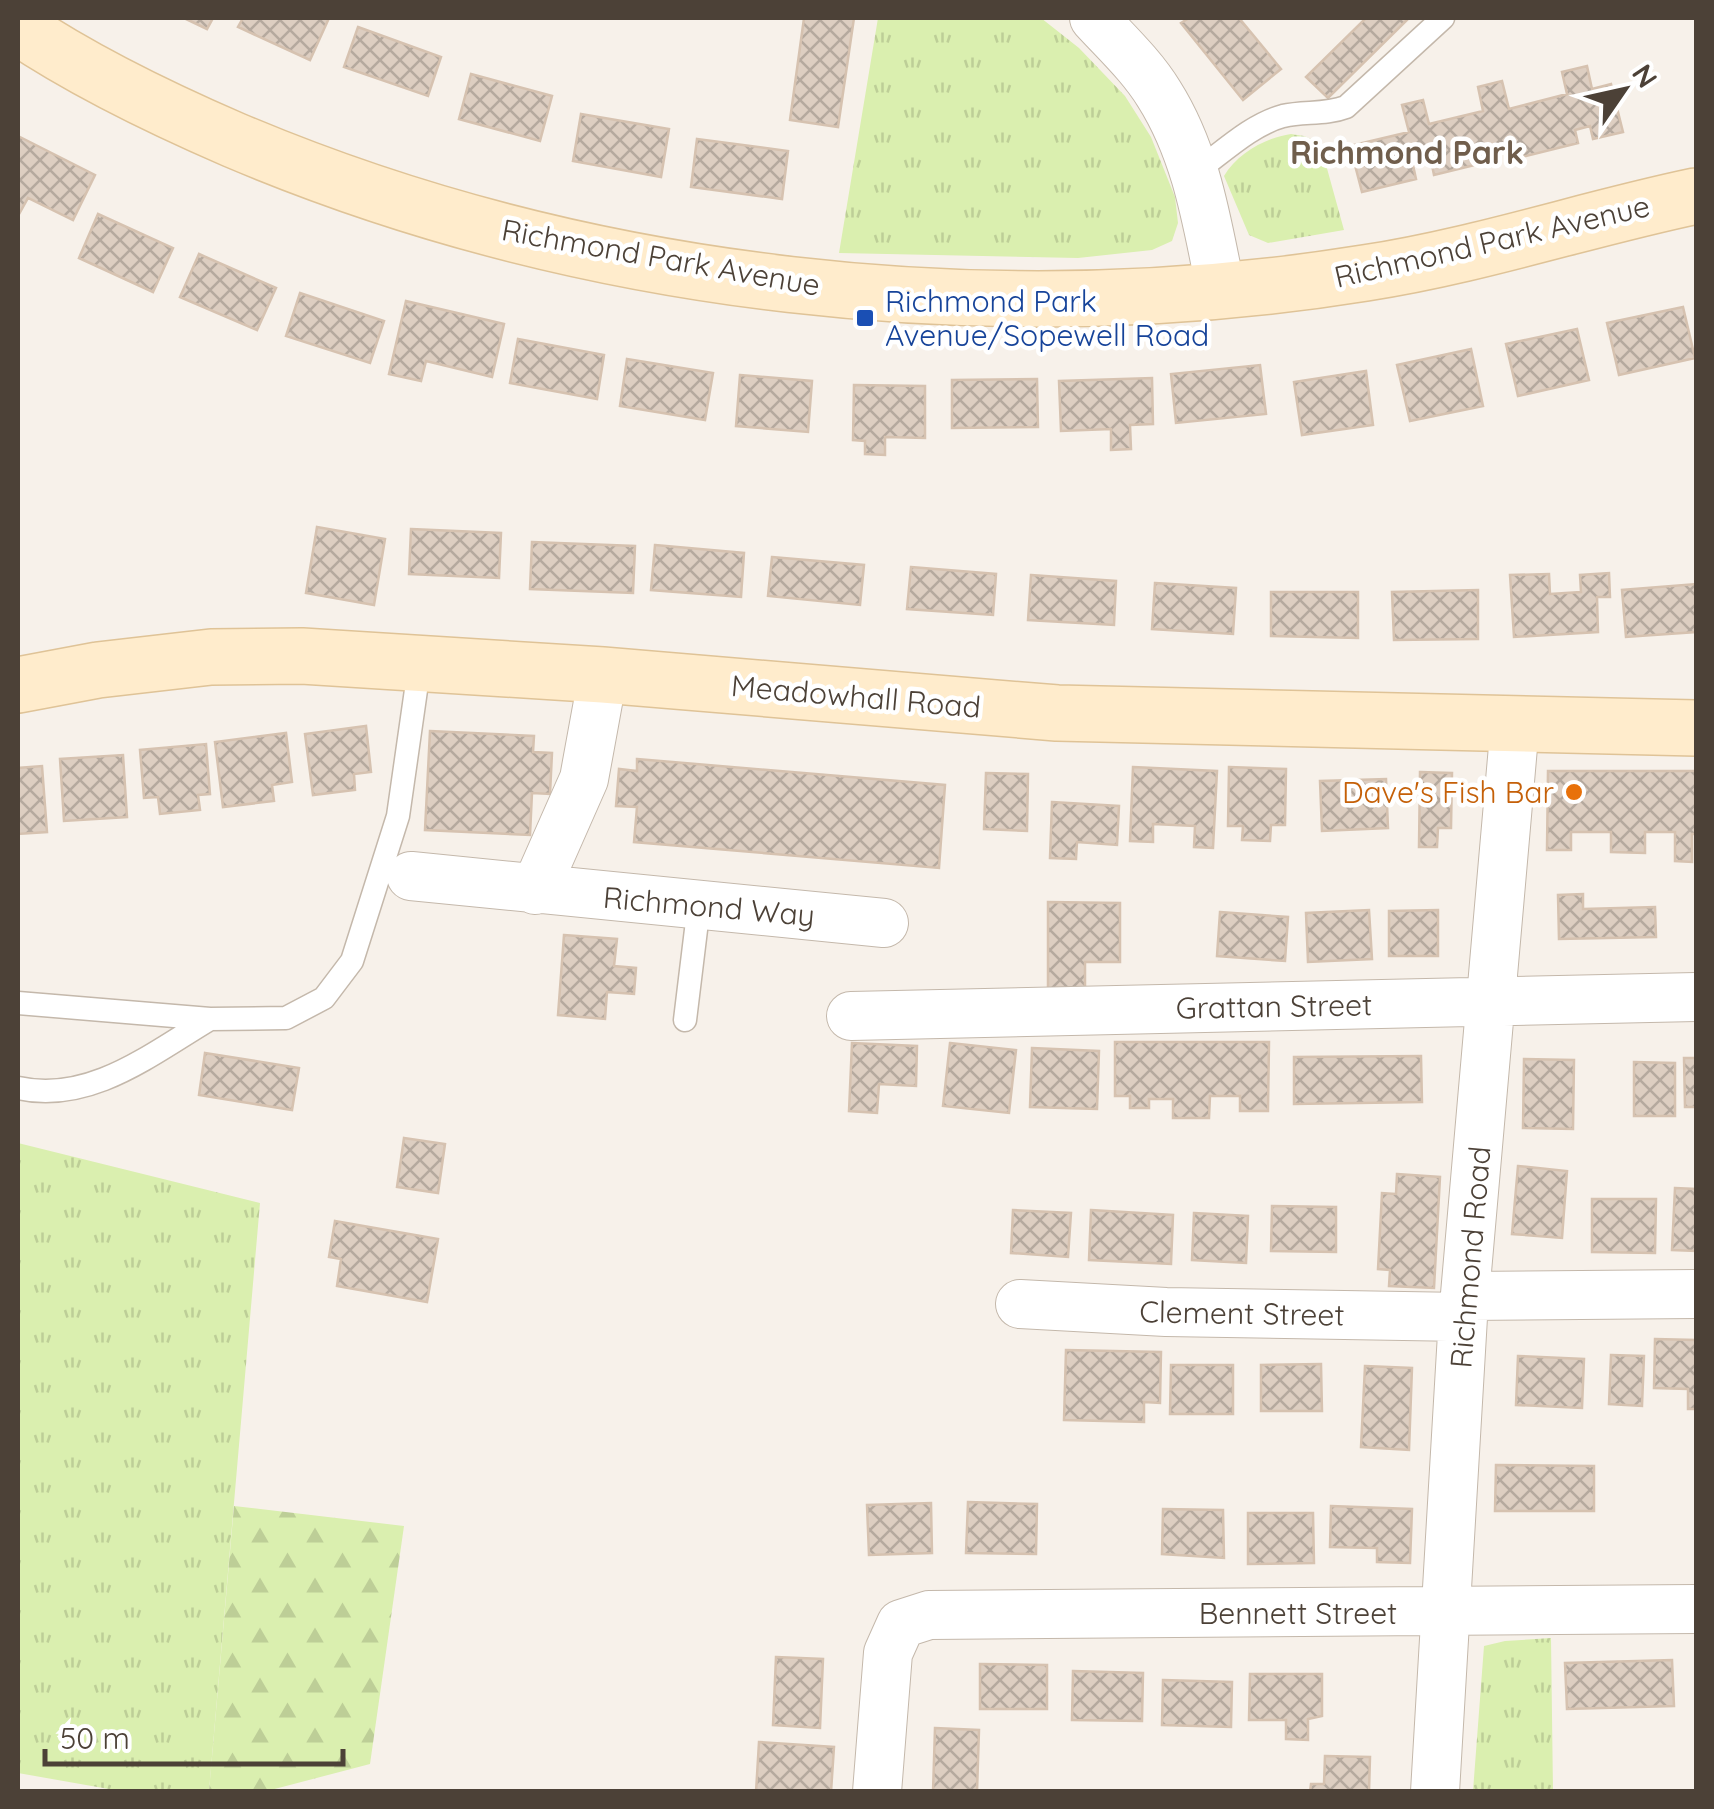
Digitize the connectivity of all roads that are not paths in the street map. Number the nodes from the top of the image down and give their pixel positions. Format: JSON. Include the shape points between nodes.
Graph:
{"nodes":[{"id":1,"x":1094,"y":18,"type":"edge"},
{"id":2,"x":1443,"y":18,"type":"edge"},
{"id":3,"x":18,"y":27,"type":"edge"},
{"id":4,"x":1194,"y":173,"type":"junction"},
{"id":5,"x":1696,"y":196,"type":"edge"},
{"id":6,"x":1221,"y":291,"type":"junction"},
{"id":7,"x":420,"y":662,"type":"junction"},
{"id":8,"x":603,"y":674,"type":"junction"},
{"id":9,"x":18,"y":685,"type":"edge"},
{"id":10,"x":1516,"y":724,"type":"junction"},
{"id":11,"x":1696,"y":728,"type":"edge"},
{"id":12,"x":411,"y":876,"type":"dead end"},
{"id":13,"x":534,"y":890,"type":"junction"},
{"id":14,"x":699,"y":905,"type":"junction"},
{"id":15,"x":884,"y":923,"type":"dead end"},
{"id":16,"x":1696,"y":997,"type":"edge"},
{"id":17,"x":1492,"y":1002,"type":"junction"},
{"id":18,"x":18,"y":1003,"type":"edge"},
{"id":19,"x":851,"y":1016,"type":"dead end"},
{"id":20,"x":210,"y":1019,"type":"junction"},
{"id":21,"x":686,"y":1020,"type":"dead end"},
{"id":22,"x":18,"y":1088,"type":"edge"},
{"id":23,"x":1696,"y":1294,"type":"edge"},
{"id":24,"x":1020,"y":1304,"type":"dead end"},
{"id":25,"x":1464,"y":1306,"type":"junction"},
{"id":26,"x":1696,"y":1609,"type":"edge"},
{"id":27,"x":1446,"y":1612,"type":"junction"},
{"id":28,"x":877,"y":1792,"type":"edge"},
{"id":29,"x":1435,"y":1792,"type":"edge"}],
"edges":[{"from":1,"to":4,"type":"street","via":[[1158,93]]},
{"from":2,"to":4,"type":"lane","via":[[1346,107],[1269,122]]},
{"from":3,"to":6,"type":"street","name":"Richmond Park Avenue","via":[[115,84],[296,166],[385,198],[556,244],[793,284],[944,297]]},
{"from":4,"to":6,"type":"street"},
{"from":5,"to":6,"type":"street","name":"Richmond Park Avenue","via":[[1366,273]]},
{"from":7,"to":8,"type":"street","name":"Meadowhall Road"},
{"from":7,"to":9,"type":"street","name":"Meadowhall Road","via":[[212,657]]},
{"from":7,"to":20,"type":"lane","via":[[398,816],[352,961],[324,998],[286,1018]]},
{"from":8,"to":10,"type":"street","name":"Meadowhall Road","via":[[1056,712]]},
{"from":8,"to":13,"type":"street","via":[[584,780]]},
{"from":10,"to":11,"type":"street","name":"Meadowhall Road"},
{"from":10,"to":17,"type":"street","name":"Richmond Road"},
{"from":12,"to":13,"type":"street","name":"Richmond Way"},
{"from":13,"to":14,"type":"street","name":"Richmond Way"},
{"from":14,"to":15,"type":"street","name":"Richmond Way"},
{"from":14,"to":21,"type":"lane"},
{"from":16,"to":17,"type":"street","name":"Grattan Street"},
{"from":17,"to":19,"type":"street","name":"Grattan Street"},
{"from":17,"to":25,"type":"street","name":"Richmond Road"},
{"from":18,"to":20,"type":"lane"},
{"from":20,"to":22,"type":"lane","via":[[110,1079],[68,1090]]},
{"from":23,"to":25,"type":"street","name":"Clement Street"},
{"from":24,"to":25,"type":"street","name":"Clement Street","via":[[1166,1312]]},
{"from":25,"to":27,"type":"street","name":"Richmond Road"},
{"from":26,"to":27,"type":"street","name":"Bennett Street"},
{"from":27,"to":28,"type":"street","name":"Bennett Street","via":[[929,1615],[901,1624],[888,1654]]},
{"from":27,"to":29,"type":"street","name":"Richmond Road"}]}
